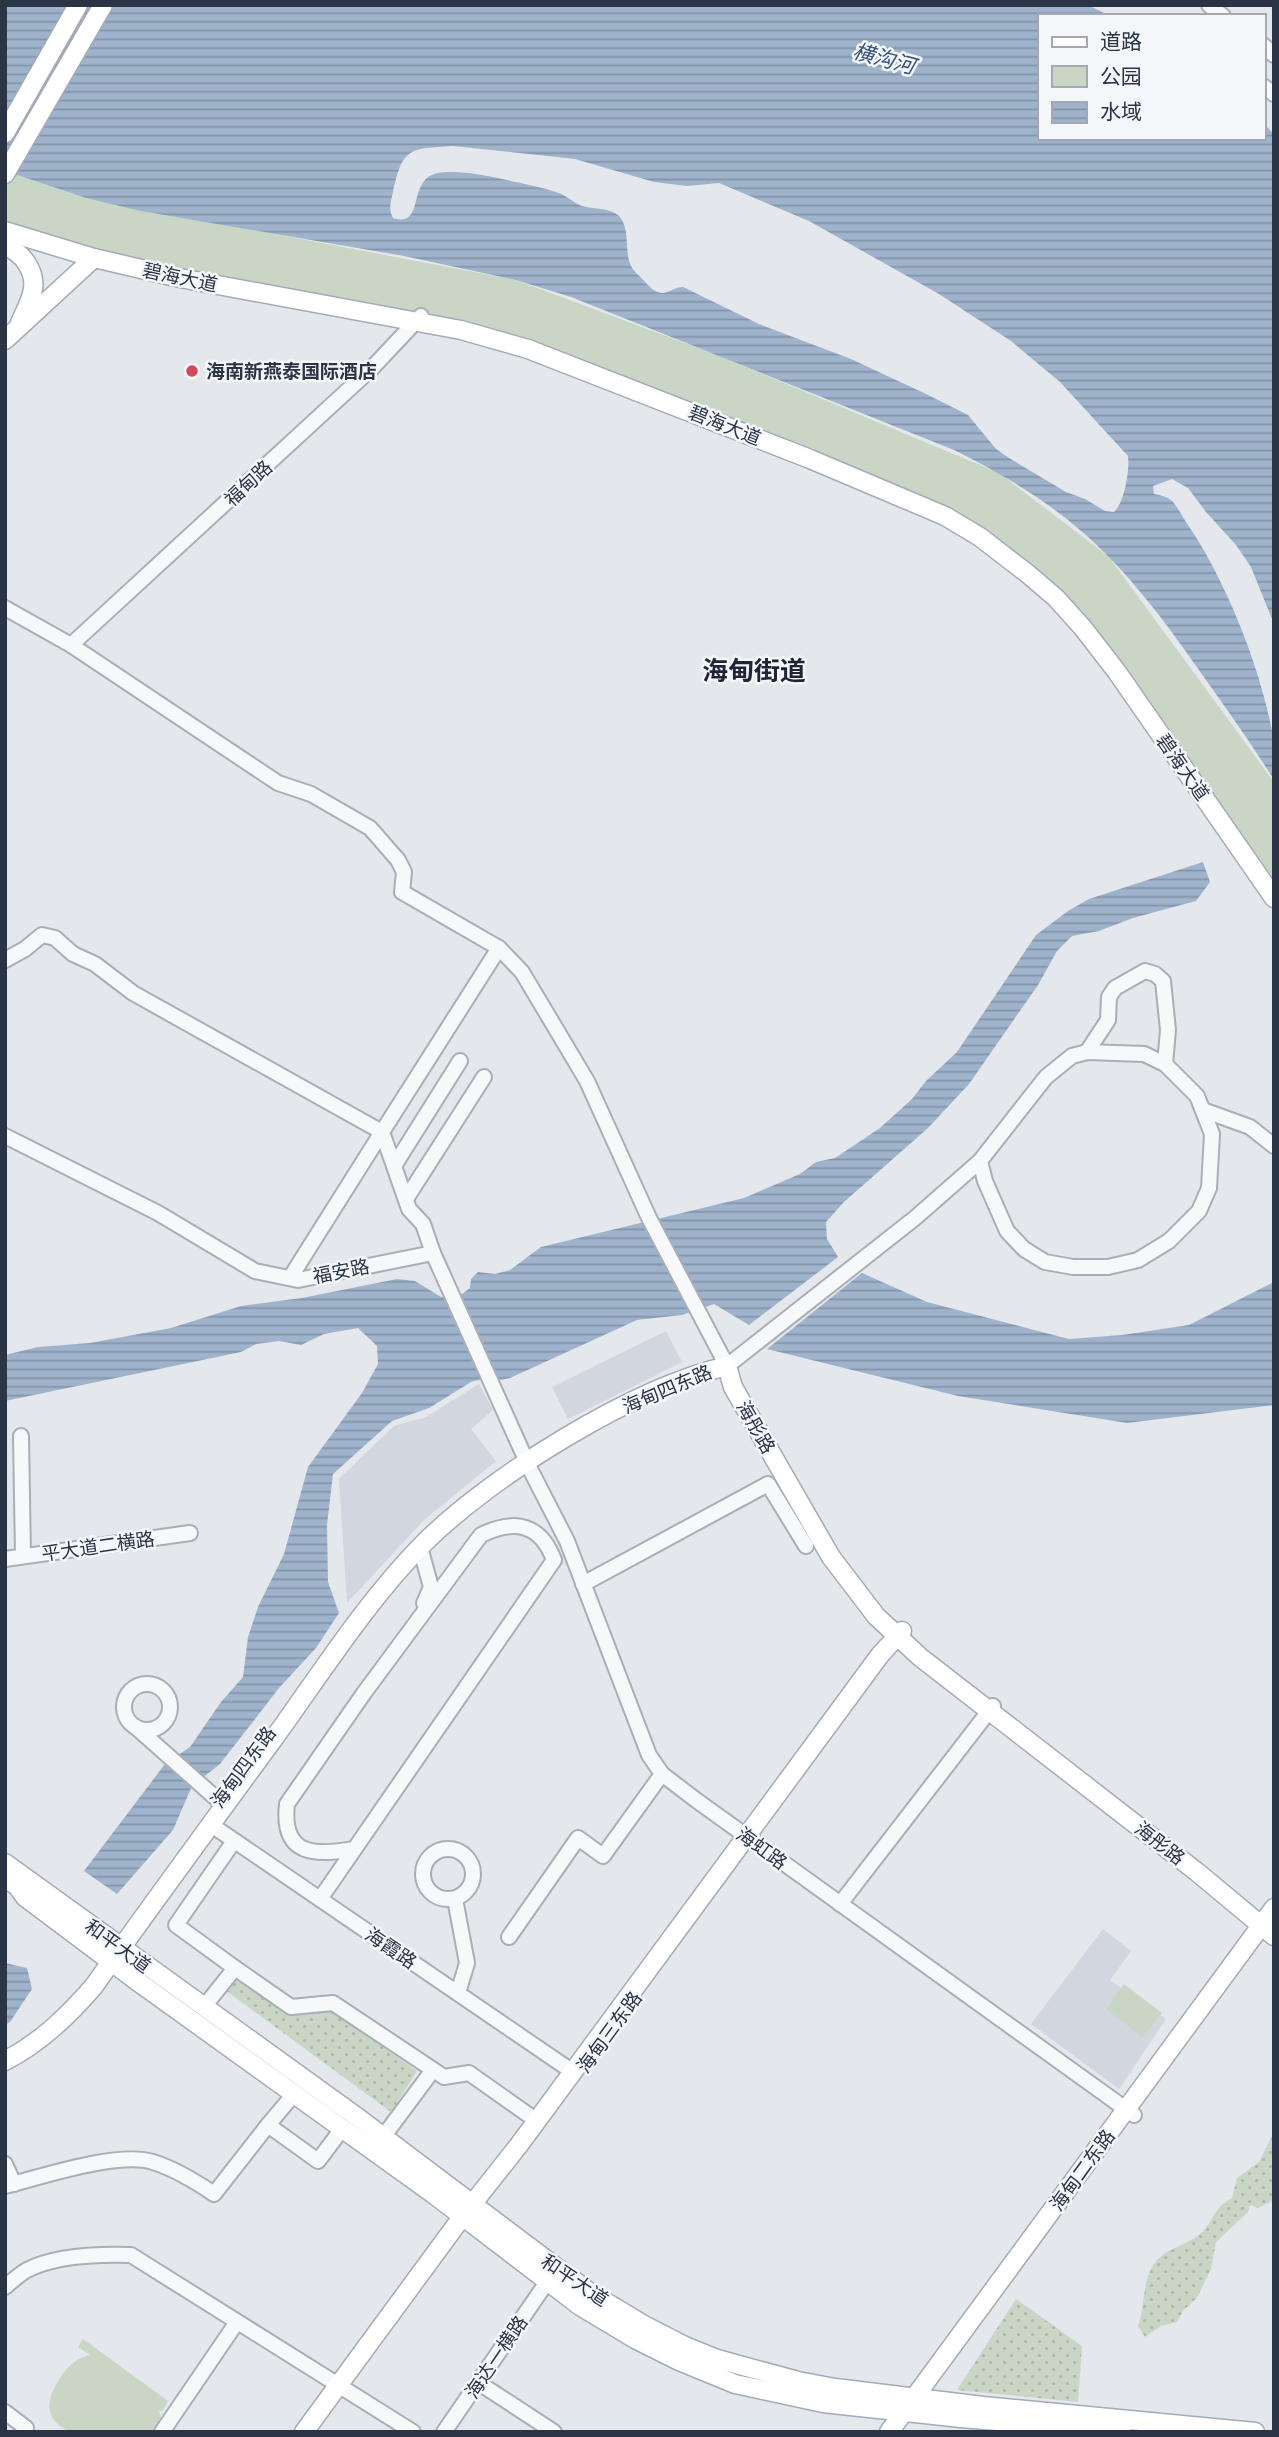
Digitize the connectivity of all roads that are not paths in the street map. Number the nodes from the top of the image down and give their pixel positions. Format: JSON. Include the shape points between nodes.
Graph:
{"nodes":[{"id":1,"x":78,"y":5,"type":"edge"},
{"id":2,"x":103,"y":5,"type":"edge"},
{"id":3,"x":5,"y":133,"type":"edge"},
{"id":4,"x":5,"y":174,"type":"edge"},
{"id":5,"x":5,"y":223,"type":"edge"},
{"id":6,"x":5,"y":232,"type":"edge"},
{"id":7,"x":5,"y":246,"type":"edge"},
{"id":8,"x":94,"y":258,"type":"junction"},
{"id":9,"x":419,"y":319,"type":"junction"},
{"id":10,"x":11,"y":334,"type":"edge"},
{"id":11,"x":5,"y":608,"type":"edge"},
{"id":12,"x":71,"y":645,"type":"junction"},
{"id":13,"x":1274,"y":886,"type":"edge"},
{"id":14,"x":1274,"y":898,"type":"edge"},
{"id":15,"x":499,"y":948,"type":"junction"},
{"id":16,"x":5,"y":960,"type":"edge"},
{"id":17,"x":1087,"y":1052,"type":"junction"},
{"id":18,"x":460,"y":1061,"type":"dead end"},
{"id":19,"x":1165,"y":1064,"type":"junction"},
{"id":20,"x":484,"y":1077,"type":"dead end"},
{"id":21,"x":1203,"y":1110,"type":"junction"},
{"id":22,"x":382,"y":1132,"type":"junction"},
{"id":23,"x":5,"y":1136,"type":"edge"},
{"id":24,"x":1274,"y":1146,"type":"edge"},
{"id":25,"x":975,"y":1165,"type":"junction"},
{"id":26,"x":394,"y":1166,"type":"junction"},
{"id":27,"x":406,"y":1199,"type":"junction"},
{"id":28,"x":433,"y":1253,"type":"junction"},
{"id":29,"x":290,"y":1278,"type":"junction"},
{"id":30,"x":727,"y":1366,"type":"junction"},
{"id":31,"x":21,"y":1436,"type":"dead end"},
{"id":32,"x":527,"y":1462,"type":"junction"},
{"id":33,"x":190,"y":1533,"type":"dead end"},
{"id":34,"x":567,"y":1541,"type":"junction"},
{"id":35,"x":806,"y":1546,"type":"dead end"},
{"id":36,"x":420,"y":1547,"type":"junction"},
{"id":37,"x":23,"y":1556,"type":"junction"},
{"id":38,"x":5,"y":1559,"type":"edge"},
{"id":39,"x":554,"y":1560,"type":"junction"},
{"id":40,"x":583,"y":1584,"type":"junction"},
{"id":41,"x":414,"y":1627,"type":"junction"},
{"id":42,"x":902,"y":1636,"type":"junction"},
{"id":43,"x":991,"y":1709,"type":"junction"},
{"id":44,"x":163,"y":1724,"type":"junction"},
{"id":45,"x":135,"y":1727,"type":"junction"},
{"id":46,"x":167,"y":1756,"type":"junction"},
{"id":47,"x":662,"y":1774,"type":"junction"},
{"id":48,"x":218,"y":1800,"type":"junction"},
{"id":49,"x":210,"y":1824,"type":"junction"},
{"id":50,"x":748,"y":1838,"type":"junction"},
{"id":51,"x":234,"y":1841,"type":"junction"},
{"id":52,"x":354,"y":1849,"type":"junction"},
{"id":53,"x":5,"y":1863,"type":"edge"},
{"id":54,"x":5,"y":1878,"type":"edge"},
{"id":55,"x":320,"y":1899,"type":"junction"},
{"id":56,"x":455,"y":1899,"type":"dead end"},
{"id":57,"x":840,"y":1904,"type":"junction"},
{"id":58,"x":1270,"y":1924,"type":"edge"},
{"id":59,"x":509,"y":1937,"type":"dead end"},
{"id":60,"x":112,"y":1952,"type":"junction"},
{"id":61,"x":235,"y":1968,"type":"junction"},
{"id":62,"x":458,"y":1993,"type":"junction"},
{"id":63,"x":204,"y":2008,"type":"junction"},
{"id":64,"x":5,"y":2048,"type":"edge"},
{"id":65,"x":5,"y":2061,"type":"edge"},
{"id":66,"x":433,"y":2070,"type":"junction"},
{"id":67,"x":573,"y":2072,"type":"junction"},
{"id":68,"x":295,"y":2094,"type":"junction"},
{"id":69,"x":1130,"y":2112,"type":"junction"},
{"id":70,"x":537,"y":2120,"type":"junction"},
{"id":71,"x":268,"y":2125,"type":"junction"},
{"id":72,"x":342,"y":2129,"type":"junction"},
{"id":73,"x":383,"y":2137,"type":"junction"},
{"id":74,"x":5,"y":2164,"type":"edge"},
{"id":75,"x":10,"y":2185,"type":"edge"},
{"id":76,"x":471,"y":2214,"type":"junction"},
{"id":77,"x":547,"y":2282,"type":"junction"},
{"id":78,"x":5,"y":2287,"type":"edge"},
{"id":79,"x":237,"y":2322,"type":"junction"},
{"id":80,"x":479,"y":2383,"type":"junction"},
{"id":81,"x":343,"y":2388,"type":"junction"},
{"id":82,"x":914,"y":2406,"type":"junction"},
{"id":83,"x":5,"y":2412,"type":"edge"},
{"id":84,"x":27,"y":2431,"type":"edge"},
{"id":85,"x":162,"y":2432,"type":"edge"},
{"id":86,"x":304,"y":2432,"type":"edge"},
{"id":87,"x":318,"y":2432,"type":"edge"},
{"id":88,"x":414,"y":2432,"type":"edge"},
{"id":89,"x":444,"y":2432,"type":"edge"},
{"id":90,"x":554,"y":2432,"type":"edge"},
{"id":91,"x":888,"y":2432,"type":"edge"},
{"id":92,"x":900,"y":2432,"type":"edge"},
{"id":93,"x":1135,"y":2432,"type":"edge"},
{"id":94,"x":1255,"y":2432,"type":"edge"}],
"edges":[{"from":1,"to":3,"type":"main road"},
{"from":2,"to":4,"type":"main road"},
{"from":5,"to":9,"type":"main road","name":"碧海大道","via":[[166,269],[220,276]]},
{"from":6,"to":8,"type":"main road","name":"碧海大道"},
{"from":7,"to":10,"type":"main road","via":[[21,256],[34,280],[33,294]]},
{"from":8,"to":9,"type":"main road","name":"碧海大道","via":[[180,278]]},
{"from":8,"to":10,"type":"main road"},
{"from":9,"to":12,"type":"street","name":"福甸路","via":[[372,368]]},
{"from":9,"to":13,"type":"main road","name":"碧海大道","via":[[474,327],[561,354],[913,494],[975,527],[1048,583],[1089,626]]},
{"from":9,"to":14,"type":"main road","name":"碧海大道","via":[[559,359],[901,496],[965,527],[1028,574],[1083,628]]},
{"from":11,"to":12,"type":"street"},
{"from":12,"to":15,"type":"street","via":[[278,783],[311,794],[370,828],[404,872],[402,892]]},
{"from":15,"to":22,"type":"street"},
{"from":15,"to":30,"type":"street","via":[[522,972],[587,1081],[649,1218]]},
{"from":16,"to":22,"type":"street","via":[[42,935],[55,938],[132,993]]},
{"from":17,"to":19,"type":"street","via":[[1144,1054]]},
{"from":17,"to":19,"type":"street","via":[[1108,1020],[1115,989],[1145,971],[1163,981],[1168,1030]]},
{"from":17,"to":25,"type":"street","via":[[1072,1056],[1046,1077]]},
{"from":18,"to":26,"type":"street"},
{"from":19,"to":21,"type":"street","via":[[1197,1096]]},
{"from":20,"to":27,"type":"street"},
{"from":21,"to":24,"type":"street","via":[[1250,1127]]},
{"from":21,"to":25,"type":"street","via":[[1212,1134],[1209,1188],[1187,1224],[1138,1260],[1108,1267],[1045,1262],[1007,1231]]},
{"from":22,"to":26,"type":"street"},
{"from":22,"to":29,"type":"street"},
{"from":23,"to":29,"type":"street","name":"福安路","via":[[158,1213],[255,1271]]},
{"from":25,"to":30,"type":"street"},
{"from":26,"to":27,"type":"street"},
{"from":27,"to":28,"type":"street","via":[[423,1224]]},
{"from":28,"to":29,"type":"street","name":"福安路"},
{"from":28,"to":32,"type":"street"},
{"from":30,"to":32,"type":"main road","name":"海甸四东路","via":[[640,1398]]},
{"from":30,"to":42,"type":"main road","name":"海彤路","via":[[733,1387],[831,1557],[876,1616]]},
{"from":31,"to":37,"type":"street"},
{"from":32,"to":34,"type":"street","name":"海虹路"},
{"from":32,"to":36,"type":"main road","name":"海甸四东路","via":[[467,1505]]},
{"from":32,"to":48,"type":"main road","name":"海甸四东路","via":[[463,1499],[395,1563]]},
{"from":33,"to":37,"type":"street","name":"平大道二横路"},
{"from":34,"to":39,"type":"street"},
{"from":34,"to":40,"type":"street","name":"海虹路"},
{"from":35,"to":40,"type":"street","via":[[768,1484]]},
{"from":36,"to":41,"type":"street","via":[[431,1587]]},
{"from":36,"to":49,"type":"main road","name":"海甸四东路","via":[[351,1631]]},
{"from":37,"to":38,"type":"street","name":"平大道二横路"},
{"from":39,"to":41,"type":"street","via":[[541,1536],[524,1527],[499,1526],[481,1535]]},
{"from":39,"to":52,"type":"street"},
{"from":40,"to":47,"type":"street","name":"海虹路","via":[[649,1755]]},
{"from":41,"to":52,"type":"street","via":[[287,1804],[285,1825],[294,1841],[310,1853]]},
{"from":42,"to":43,"type":"main road","name":"海彤路","via":[[920,1657]]},
{"from":42,"to":50,"type":"main road","via":[[880,1655]]},
{"from":43,"to":57,"type":"street"},
{"from":43,"to":58,"type":"main road","name":"海彤路"},
{"from":44,"to":45,"type":"street","via":[[149,1730]]},
{"from":44,"to":45,"type":"street","via":[[171,1702],[163,1689],[149,1683],[134,1688],[125,1700],[125,1715]]},
{"from":44,"to":46,"type":"street"},
{"from":45,"to":46,"type":"street"},
{"from":46,"to":48,"type":"street"},
{"from":47,"to":50,"type":"street","name":"海虹路"},
{"from":47,"to":59,"type":"street","via":[[603,1856],[578,1838]]},
{"from":48,"to":60,"type":"main road","name":"海甸四东路"},
{"from":49,"to":51,"type":"street","name":"海霞路"},
{"from":49,"to":60,"type":"main road","name":"海甸四东路"},
{"from":50,"to":57,"type":"street","name":"海虹路"},
{"from":50,"to":67,"type":"main road"},
{"from":50,"to":76,"type":"main road","name":"海甸三东路"},
{"from":51,"to":55,"type":"street","name":"海霞路"},
{"from":51,"to":61,"type":"street","via":[[176,1925]]},
{"from":52,"to":55,"type":"street"},
{"from":53,"to":60,"type":"main road","name":"和平大道"},
{"from":54,"to":60,"type":"main road","name":"和平大道"},
{"from":55,"to":62,"type":"street","name":"海霞路"},
{"from":56,"to":62,"type":"street","via":[[467,1963]]},
{"from":57,"to":69,"type":"street","name":"海虹路"},
{"from":58,"to":69,"type":"main road","name":"海甸二东路"},
{"from":60,"to":63,"type":"main road","name":"和平大道"},
{"from":60,"to":64,"type":"main road","name":"海甸四东路","via":[[60,2008]]},
{"from":60,"to":65,"type":"main road","name":"海甸四东路","via":[[94,1986],[61,2022]]},
{"from":60,"to":68,"type":"main road","name":"和平大道"},
{"from":61,"to":63,"type":"street"},
{"from":61,"to":66,"type":"street","via":[[291,2007],[333,2003]]},
{"from":62,"to":67,"type":"street","name":"海霞路"},
{"from":63,"to":73,"type":"main road","name":"和平大道"},
{"from":66,"to":70,"type":"street","via":[[444,2077],[469,2073]]},
{"from":66,"to":73,"type":"street"},
{"from":67,"to":70,"type":"main road"},
{"from":68,"to":71,"type":"street"},
{"from":68,"to":72,"type":"main road","name":"和平大道"},
{"from":69,"to":82,"type":"main road","name":"海甸二东路"},
{"from":70,"to":76,"type":"main road"},
{"from":71,"to":72,"type":"street","via":[[318,2161]]},
{"from":71,"to":75,"type":"street","via":[[214,2194],[192,2178],[150,2161],[104,2161]]},
{"from":72,"to":76,"type":"main road","name":"和平大道"},
{"from":73,"to":76,"type":"main road","name":"和平大道"},
{"from":74,"to":75,"type":"street"},
{"from":76,"to":77,"type":"main road","name":"和平大道"},
{"from":76,"to":81,"type":"main road"},
{"from":76,"to":82,"type":"main road","name":"和平大道","via":[[589,2292],[685,2346],[798,2381]]},
{"from":77,"to":80,"type":"street","name":"海达一横路"},
{"from":77,"to":82,"type":"main road","name":"和平大道","via":[[635,2339],[735,2384],[823,2403]]},
{"from":78,"to":79,"type":"street","via":[[26,2270],[44,2264],[97,2254],[131,2255]]},
{"from":79,"to":81,"type":"street"},
{"from":79,"to":85,"type":"street"},
{"from":80,"to":89,"type":"street","name":"海达一横路"},
{"from":80,"to":90,"type":"street"},
{"from":81,"to":86,"type":"main road"},
{"from":81,"to":87,"type":"main road"},
{"from":81,"to":88,"type":"street"},
{"from":82,"to":91,"type":"main road","name":"海甸二东路"},
{"from":82,"to":92,"type":"main road","name":"海甸二东路"},
{"from":82,"to":93,"type":"main road","name":"和平大道"},
{"from":82,"to":94,"type":"main road","name":"和平大道"},
{"from":83,"to":84,"type":"street"}]}
